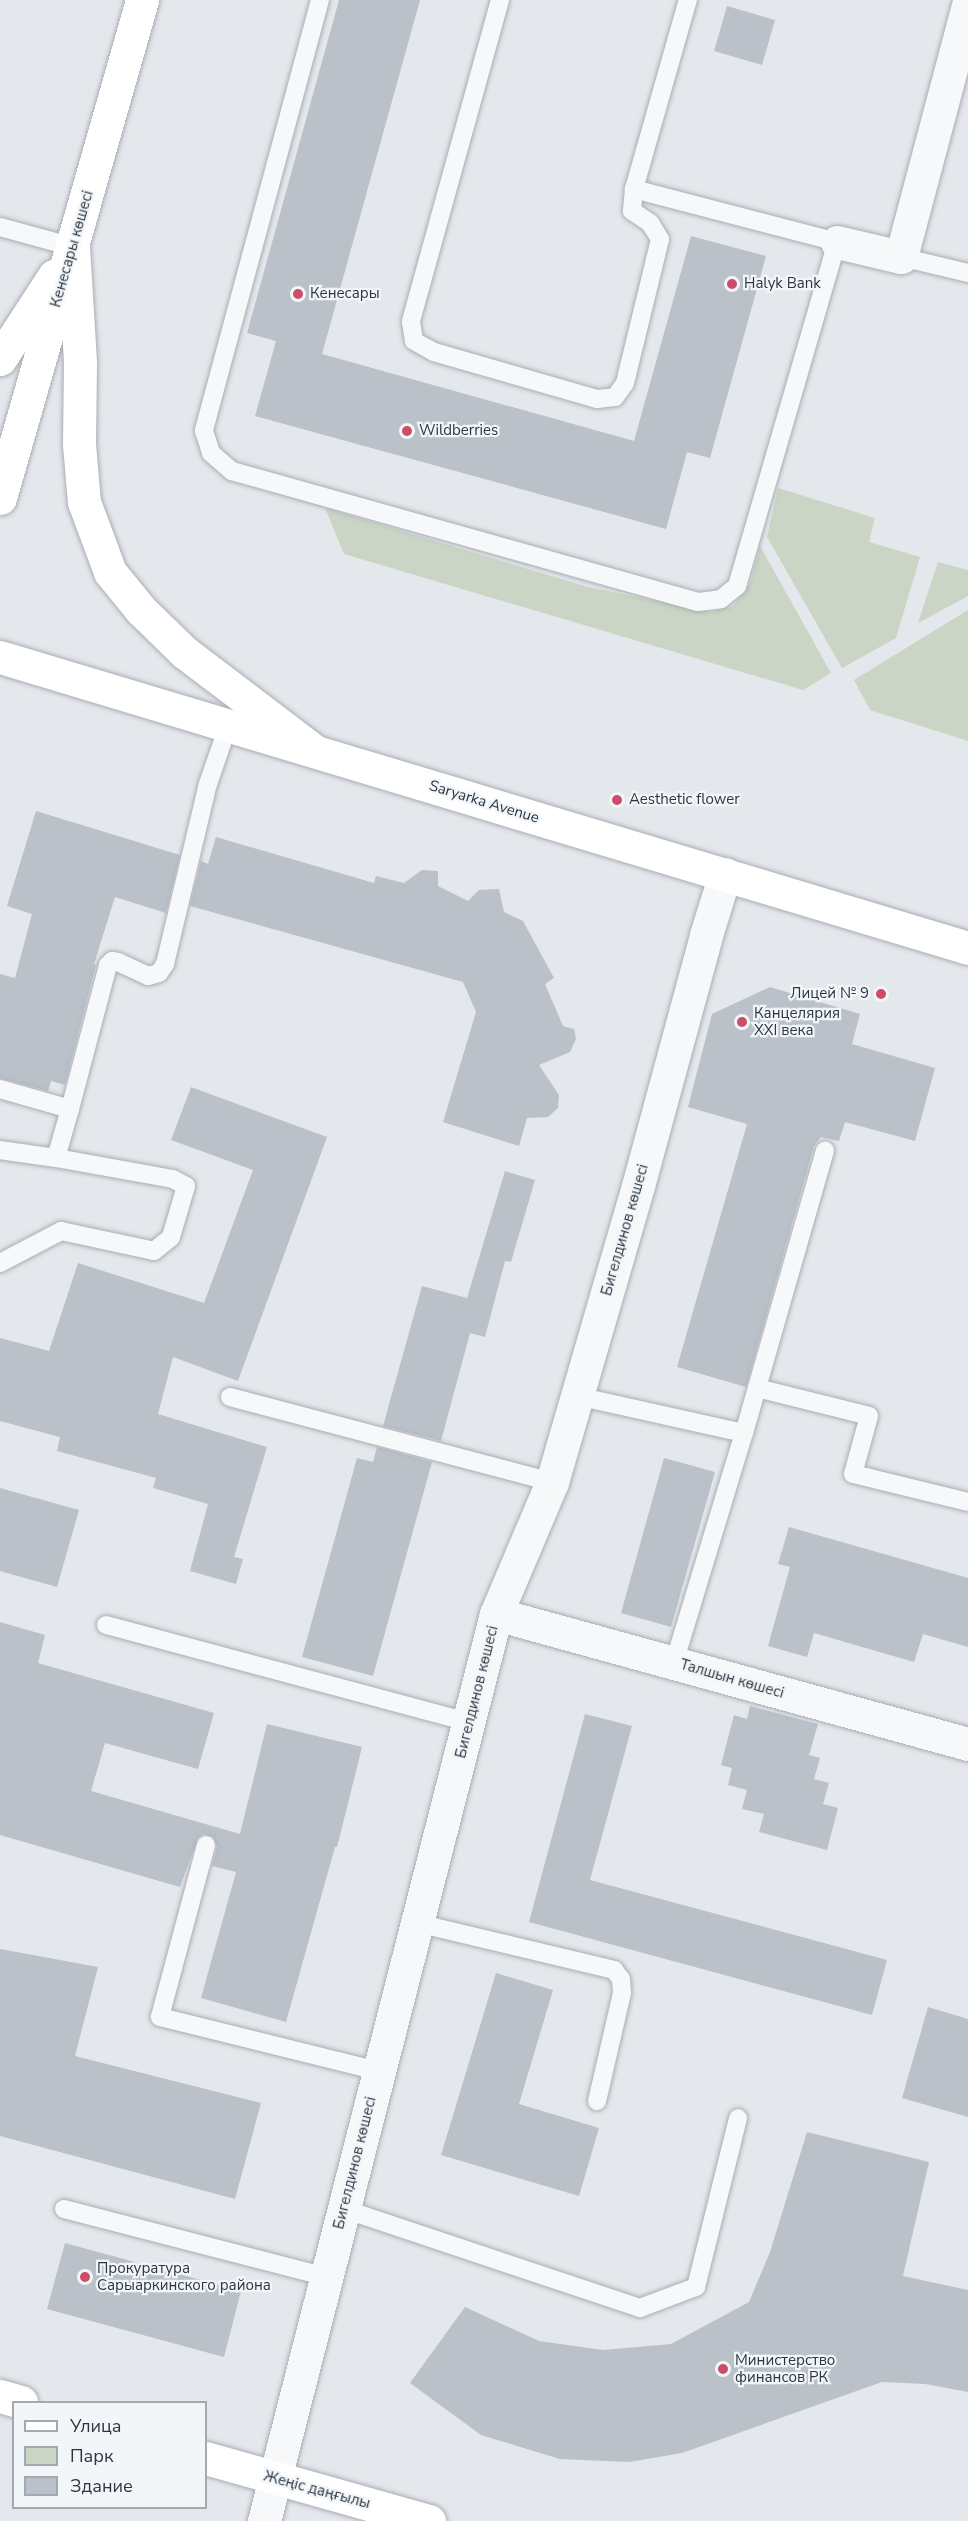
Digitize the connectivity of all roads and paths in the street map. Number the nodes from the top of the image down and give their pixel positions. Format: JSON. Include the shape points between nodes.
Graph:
{"nodes":[{"id":1,"x":142,"y":0,"type":"edge"},
{"id":2,"x":320,"y":0,"type":"edge"},
{"id":3,"x":501,"y":0,"type":"edge"},
{"id":4,"x":688,"y":0,"type":"edge"},
{"id":5,"x":968,"y":5,"type":"edge"},
{"id":6,"x":634,"y":189,"type":"junction"},
{"id":7,"x":0,"y":227,"type":"edge"},
{"id":8,"x":837,"y":242,"type":"junction"},
{"id":9,"x":73,"y":247,"type":"junction"},
{"id":10,"x":900,"y":257,"type":"junction"},
{"id":11,"x":968,"y":273,"type":"edge"},
{"id":12,"x":0,"y":359,"type":"edge"},
{"id":13,"x":0,"y":498,"type":"edge"},
{"id":14,"x":0,"y":657,"type":"edge"},
{"id":15,"x":228,"y":726,"type":"junction"},
{"id":16,"x":314,"y":751,"type":"junction"},
{"id":17,"x":725,"y":874,"type":"junction"},
{"id":18,"x":968,"y":948,"type":"edge"},
{"id":19,"x":0,"y":1089,"type":"edge"},
{"id":20,"x":70,"y":1109,"type":"junction"},
{"id":21,"x":0,"y":1150,"type":"edge"},
{"id":22,"x":825,"y":1150,"type":"dead end"},
{"id":23,"x":56,"y":1158,"type":"junction"},
{"id":24,"x":0,"y":1263,"type":"edge"},
{"id":25,"x":757,"y":1388,"type":"junction"},
{"id":26,"x":578,"y":1396,"type":"junction"},
{"id":27,"x":230,"y":1397,"type":"dead end"},
{"id":28,"x":744,"y":1433,"type":"junction"},
{"id":29,"x":552,"y":1482,"type":"junction"},
{"id":30,"x":968,"y":1502,"type":"edge"},
{"id":31,"x":496,"y":1614,"type":"junction"},
{"id":32,"x":106,"y":1625,"type":"dead end"},
{"id":33,"x":674,"y":1662,"type":"junction"},
{"id":34,"x":469,"y":1722,"type":"junction"},
{"id":35,"x":968,"y":1744,"type":"edge"},
{"id":36,"x":206,"y":1845,"type":"dead end"},
{"id":37,"x":417,"y":1923,"type":"junction"},
{"id":38,"x":379,"y":2071,"type":"junction"},
{"id":39,"x":597,"y":2101,"type":"dead end"},
{"id":40,"x":738,"y":2118,"type":"dead end"},
{"id":41,"x":64,"y":2209,"type":"dead end"},
{"id":42,"x":344,"y":2209,"type":"junction"},
{"id":43,"x":326,"y":2277,"type":"junction"},
{"id":44,"x":0,"y":2396,"type":"edge"},
{"id":45,"x":15,"y":2401,"type":"edge"},
{"id":46,"x":207,"y":2458,"type":"edge"},
{"id":47,"x":274,"y":2478,"type":"junction"},
{"id":48,"x":264,"y":2521,"type":"edge"},
{"id":49,"x":429,"y":2521,"type":"edge"}],
"edges":[{"from":1,"to":9,"type":"main road","name":"Кенесары көшесі"},
{"from":2,"to":8,"type":"lane","via":[[204,431],[212,453],[232,471],[698,602],[721,599],[737,586]]},
{"from":3,"to":6,"type":"lane","via":[[411,322],[414,341],[434,352],[586,396],[615,397],[625,383],[660,239],[650,223],[632,211]]},
{"from":4,"to":6,"type":"lane"},
{"from":5,"to":10,"type":"street"},
{"from":6,"to":8,"type":"lane"},
{"from":7,"to":9,"type":"lane"},
{"from":8,"to":10,"type":"street"},
{"from":9,"to":12,"type":"main road"},
{"from":9,"to":13,"type":"main road","name":"Кенесары көшесі"},
{"from":9,"to":16,"type":"main road","via":[[84,502],[110,572],[141,610],[184,652]]},
{"from":10,"to":11,"type":"lane"},
{"from":14,"to":15,"type":"main road","name":"Saryarka Avenue"},
{"from":15,"to":16,"type":"main road","name":"Saryarka Avenue"},
{"from":15,"to":20,"type":"lane","via":[[208,784],[165,964],[159,972],[148,975],[118,962],[108,965]]},
{"from":16,"to":17,"type":"main road","name":"Saryarka Avenue"},
{"from":17,"to":18,"type":"main road","name":"Saryarka Avenue"},
{"from":17,"to":26,"type":"street","name":"Бигелдинов көшесі"},
{"from":19,"to":20,"type":"lane"},
{"from":20,"to":23,"type":"lane"},
{"from":21,"to":23,"type":"lane"},
{"from":22,"to":25,"type":"lane"},
{"from":23,"to":24,"type":"lane","via":[[173,1179],[186,1186],[171,1237],[154,1251],[62,1232]]},
{"from":25,"to":28,"type":"lane"},
{"from":25,"to":30,"type":"lane","via":[[869,1416],[853,1474]]},
{"from":26,"to":28,"type":"lane"},
{"from":26,"to":29,"type":"street","name":"Бигелдинов көшесі"},
{"from":27,"to":29,"type":"lane"},
{"from":28,"to":33,"type":"lane"},
{"from":29,"to":31,"type":"street","name":"Бигелдинов көшесі"},
{"from":31,"to":33,"type":"street","name":"Талшын көшесі"},
{"from":31,"to":34,"type":"street","name":"Бигелдинов көшесі"},
{"from":32,"to":34,"type":"lane"},
{"from":33,"to":35,"type":"street","name":"Талшын көшесі"},
{"from":34,"to":37,"type":"street","name":"Бигелдинов көшесі"},
{"from":36,"to":38,"type":"lane","via":[[160,2017]]},
{"from":37,"to":38,"type":"street","name":"Бигелдинов көшесі"},
{"from":37,"to":39,"type":"lane","via":[[614,1971],[621,1979],[622,1993]]},
{"from":38,"to":42,"type":"street","name":"Бигелдинов көшесі"},
{"from":40,"to":42,"type":"lane","via":[[696,2287],[640,2308]]},
{"from":41,"to":43,"type":"lane"},
{"from":42,"to":43,"type":"street","name":"Бигелдинов көшесі"},
{"from":43,"to":47,"type":"street","name":"Бигелдинов көшесі"},
{"from":44,"to":45,"type":"main road"},
{"from":46,"to":47,"type":"main road","name":"Жеңіс даңғылы"},
{"from":47,"to":48,"type":"street","name":"Бигелдинов көшесі"},
{"from":47,"to":49,"type":"main road","name":"Жеңіс даңғылы"}]}
